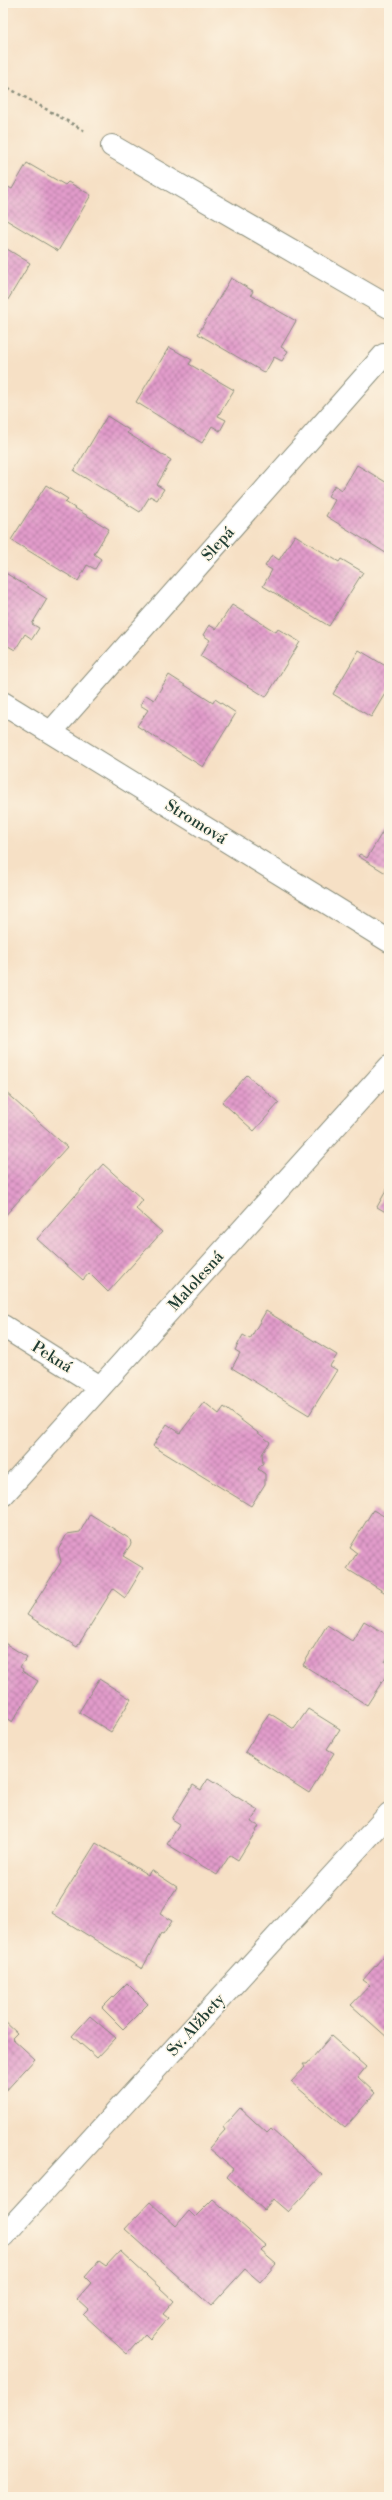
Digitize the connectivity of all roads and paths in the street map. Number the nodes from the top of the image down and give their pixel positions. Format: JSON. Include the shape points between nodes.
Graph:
{"nodes":[{"id":1,"x":3,"y":86,"type":"edge"},
{"id":2,"x":112,"y":146,"type":"joint"},
{"id":3,"x":389,"y":307,"type":"edge"},
{"id":4,"x":384,"y":355,"type":"dead end"},
{"id":5,"x":3,"y":703,"type":"edge"},
{"id":6,"x":51,"y":732,"type":"junction"},
{"id":7,"x":389,"y":941,"type":"edge"},
{"id":8,"x":389,"y":1067,"type":"edge"},
{"id":9,"x":3,"y":1326,"type":"edge"},
{"id":10,"x":100,"y":1387,"type":"junction"},
{"id":11,"x":3,"y":1495,"type":"edge"},
{"id":12,"x":389,"y":1814,"type":"edge"},
{"id":13,"x":3,"y":2236,"type":"edge"}],
"edges":[{"from":1,"to":2,"type":"path"},
{"from":2,"to":3,"type":"street"},
{"from":4,"to":6,"type":"street","name":"Slepá"},
{"from":5,"to":6,"type":"street","name":"Stromová"},
{"from":6,"to":7,"type":"street","name":"Stromová"},
{"from":8,"to":10,"type":"street","name":"Malolesná"},
{"from":9,"to":10,"type":"street","name":"Pekná"},
{"from":10,"to":11,"type":"street","name":"Malolesná"},
{"from":12,"to":13,"type":"street","name":"Sv. Alžbety"}]}
